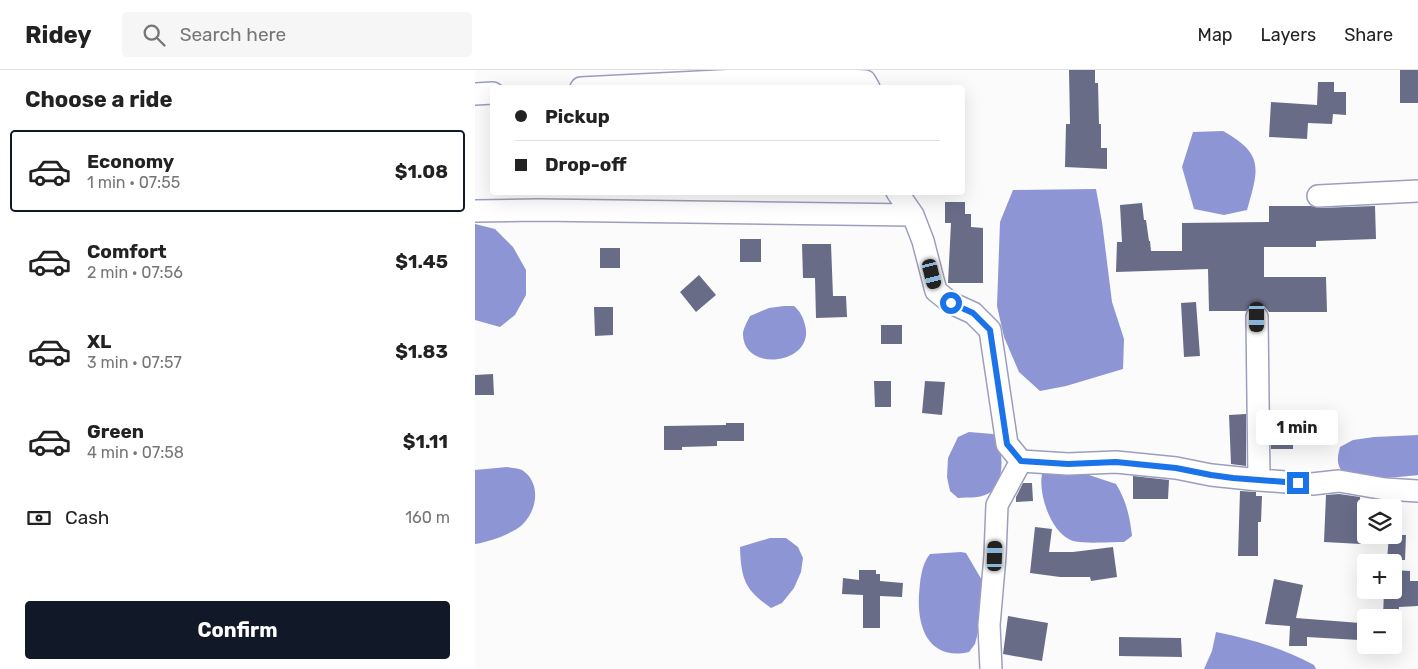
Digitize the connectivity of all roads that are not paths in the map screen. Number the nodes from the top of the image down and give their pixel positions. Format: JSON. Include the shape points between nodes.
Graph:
{"nodes":[{"id":1,"x":867,"y":79,"type":"edge"},
{"id":2,"x":640,"y":85,"type":"edge"},
{"id":3,"x":490,"y":93,"type":"edge"},
{"id":4,"x":475,"y":94,"type":"edge"},
{"id":5,"x":1418,"y":191,"type":"edge"},
{"id":6,"x":899,"y":195,"type":"edge"},
{"id":7,"x":1318,"y":196,"type":"dead end"},
{"id":8,"x":475,"y":211,"type":"edge"},
{"id":9,"x":913,"y":215,"type":"junction"},
{"id":10,"x":1257,"y":317,"type":"dead end"},
{"id":11,"x":1021,"y":461,"type":"junction"},
{"id":12,"x":1259,"y":480,"type":"junction"},
{"id":13,"x":1418,"y":491,"type":"edge"},
{"id":14,"x":991,"y":669,"type":"edge"}],
"edges":[{"from":1,"to":2,"type":"street","via":[[797,77]]},
{"from":3,"to":4,"type":"street"},
{"from":5,"to":7,"type":"street"},
{"from":6,"to":9,"type":"street"},
{"from":8,"to":9,"type":"street"},
{"from":9,"to":11,"type":"street","via":[[936,290],[951,303],[973,313],[990,330],[1007,444]]},
{"from":10,"to":12,"type":"street"},
{"from":11,"to":12,"type":"street","via":[[1068,464],[1116,462]]},
{"from":11,"to":14,"type":"street","via":[[997,505],[989,625]]},
{"from":12,"to":13,"type":"street","via":[[1311,484],[1339,481]]}]}
